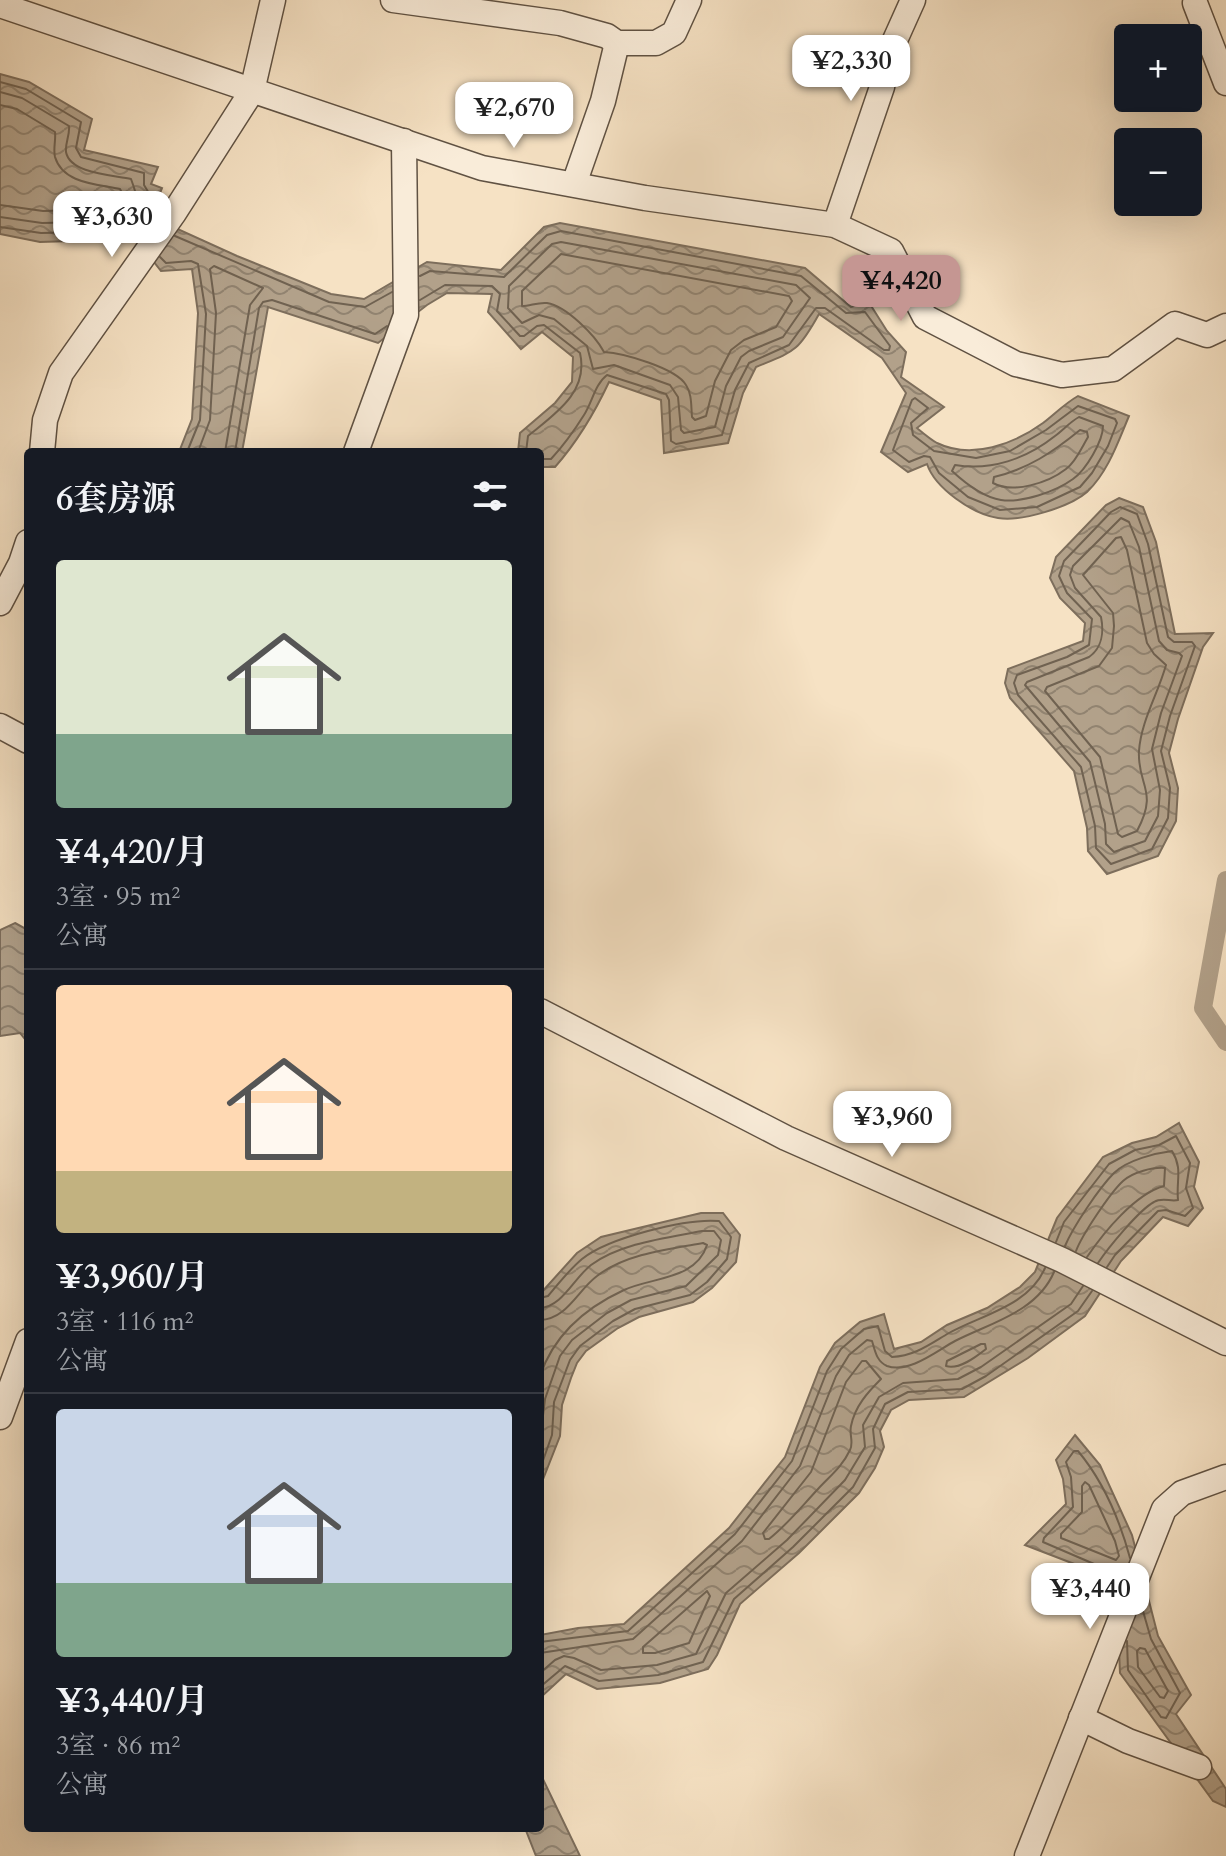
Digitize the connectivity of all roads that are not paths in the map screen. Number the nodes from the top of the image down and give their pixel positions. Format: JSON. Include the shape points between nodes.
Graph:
{"nodes":[{"id":1,"x":273,"y":0,"type":"edge"},
{"id":2,"x":393,"y":0,"type":"edge"},
{"id":3,"x":689,"y":0,"type":"edge"},
{"id":4,"x":913,"y":0,"type":"edge"},
{"id":5,"x":1195,"y":3,"type":"dead end"},
{"id":6,"x":0,"y":5,"type":"edge"},
{"id":7,"x":617,"y":43,"type":"junction"},
{"id":8,"x":1226,"y":83,"type":"edge"},
{"id":9,"x":252,"y":91,"type":"junction"},
{"id":10,"x":404,"y":141,"type":"junction"},
{"id":11,"x":574,"y":184,"type":"junction"},
{"id":12,"x":835,"y":225,"type":"junction"},
{"id":13,"x":1226,"y":326,"type":"edge"},
{"id":14,"x":42,"y":448,"type":"edge"},
{"id":15,"x":357,"y":448,"type":"edge"},
{"id":16,"x":24,"y":554,"type":"edge"},
{"id":17,"x":0,"y":603,"type":"edge"},
{"id":18,"x":0,"y":726,"type":"edge"},
{"id":19,"x":24,"y":739,"type":"edge"},
{"id":20,"x":544,"y":1013,"type":"edge"},
{"id":21,"x":1226,"y":1343,"type":"edge"},
{"id":22,"x":24,"y":1352,"type":"edge"},
{"id":23,"x":0,"y":1417,"type":"edge"},
{"id":24,"x":1226,"y":1477,"type":"edge"},
{"id":25,"x":1081,"y":1718,"type":"junction"},
{"id":26,"x":1199,"y":1767,"type":"dead end"},
{"id":27,"x":1027,"y":1856,"type":"edge"}],
"edges":[{"from":1,"to":9,"type":"street"},
{"from":2,"to":7,"type":"street","via":[[560,23]]},
{"from":3,"to":7,"type":"street","via":[[674,33],[656,43]]},
{"from":4,"to":12,"type":"street","via":[[887,58]]},
{"from":5,"to":8,"type":"street"},
{"from":6,"to":9,"type":"street"},
{"from":7,"to":11,"type":"street"},
{"from":9,"to":10,"type":"street"},
{"from":9,"to":14,"type":"street","via":[[61,373],[45,420]]},
{"from":10,"to":11,"type":"street","via":[[482,168]]},
{"from":10,"to":15,"type":"street","via":[[406,315]]},
{"from":11,"to":12,"type":"street"},
{"from":12,"to":13,"type":"street","via":[[891,251],[925,317],[1016,364],[1062,375],[1113,369],[1175,324],[1207,335]]},
{"from":16,"to":17,"type":"street"},
{"from":18,"to":19,"type":"street"},
{"from":20,"to":21,"type":"street","via":[[786,1138],[1062,1260]]},
{"from":22,"to":23,"type":"street"},
{"from":24,"to":25,"type":"street","via":[[1182,1493],[1164,1509]]},
{"from":25,"to":26,"type":"street"},
{"from":25,"to":27,"type":"street"}]}
